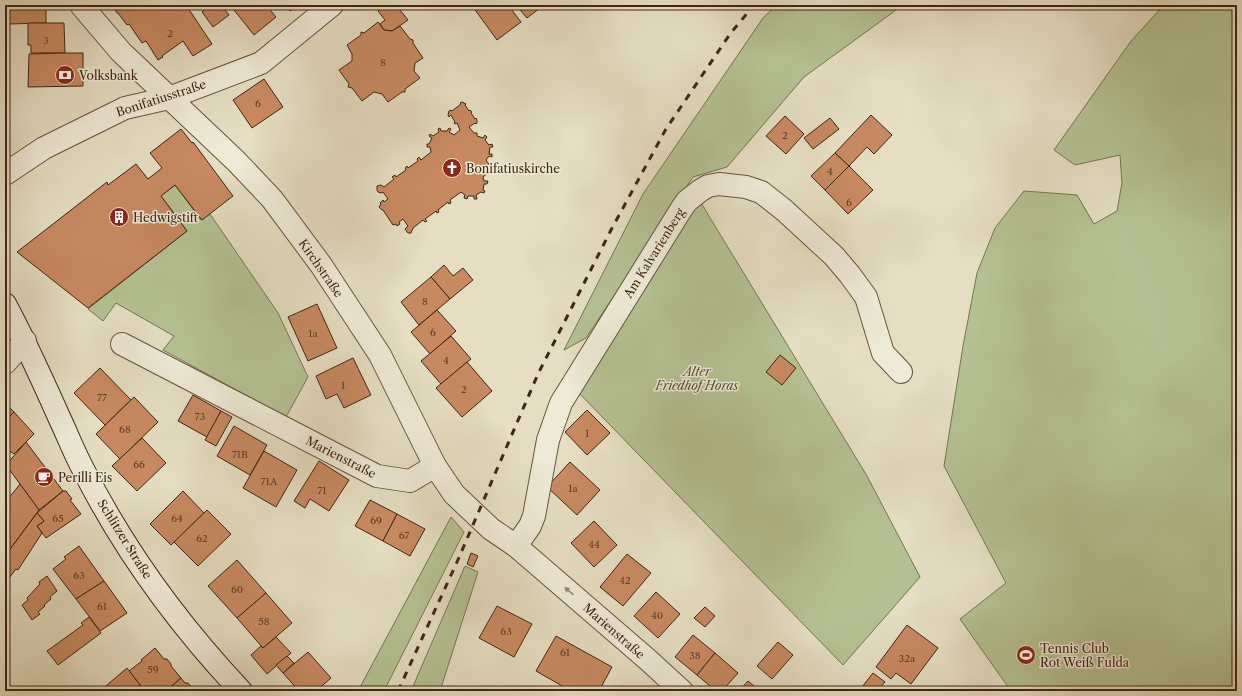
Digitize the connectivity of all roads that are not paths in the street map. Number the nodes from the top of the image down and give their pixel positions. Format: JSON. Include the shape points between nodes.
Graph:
{"nodes":[{"id":1,"x":81,"y":5,"type":"edge"},
{"id":2,"x":332,"y":5,"type":"edge"},
{"id":3,"x":170,"y":98,"type":"junction"},
{"id":4,"x":5,"y":174,"type":"edge"},
{"id":5,"x":5,"y":304,"type":"edge"},
{"id":6,"x":25,"y":341,"type":"junction"},
{"id":7,"x":122,"y":344,"type":"dead end"},
{"id":8,"x":5,"y":363,"type":"edge"},
{"id":9,"x":901,"y":372,"type":"dead end"},
{"id":10,"x":434,"y":466,"type":"junction"},
{"id":11,"x":516,"y":546,"type":"junction"},
{"id":12,"x":241,"y":691,"type":"edge"},
{"id":13,"x":682,"y":691,"type":"edge"}],
"edges":[{"from":1,"to":3,"type":"street","name":"Kirchstraße","via":[[120,52]]},
{"from":2,"to":3,"type":"street","name":"Bonifatiusstraße","via":[[261,63]]},
{"from":3,"to":4,"type":"street","name":"Bonifatiusstraße","via":[[125,108],[44,148]]},
{"from":3,"to":10,"type":"street","name":"Kirchstraße","via":[[236,160],[272,199],[321,265],[380,355]]},
{"from":5,"to":6,"type":"street","name":"Schlitzer Straße"},
{"from":6,"to":8,"type":"street"},
{"from":6,"to":12,"type":"street","name":"Schlitzer Straße","via":[[82,468],[135,558],[197,641]]},
{"from":7,"to":10,"type":"street","name":"Marienstraße","via":[[377,476],[410,481]]},
{"from":9,"to":11,"type":"street","name":"Am Kalvarienberg","via":[[883,353],[866,297],[834,256],[761,192],[731,185],[708,186],[694,195],[682,208],[567,392],[556,414],[548,440],[534,516]]},
{"from":10,"to":11,"type":"street","name":"Marienstraße","via":[[454,494],[491,529]]},
{"from":13,"to":11,"type":"street","name":"Marienstraße","one_way":true}]}
